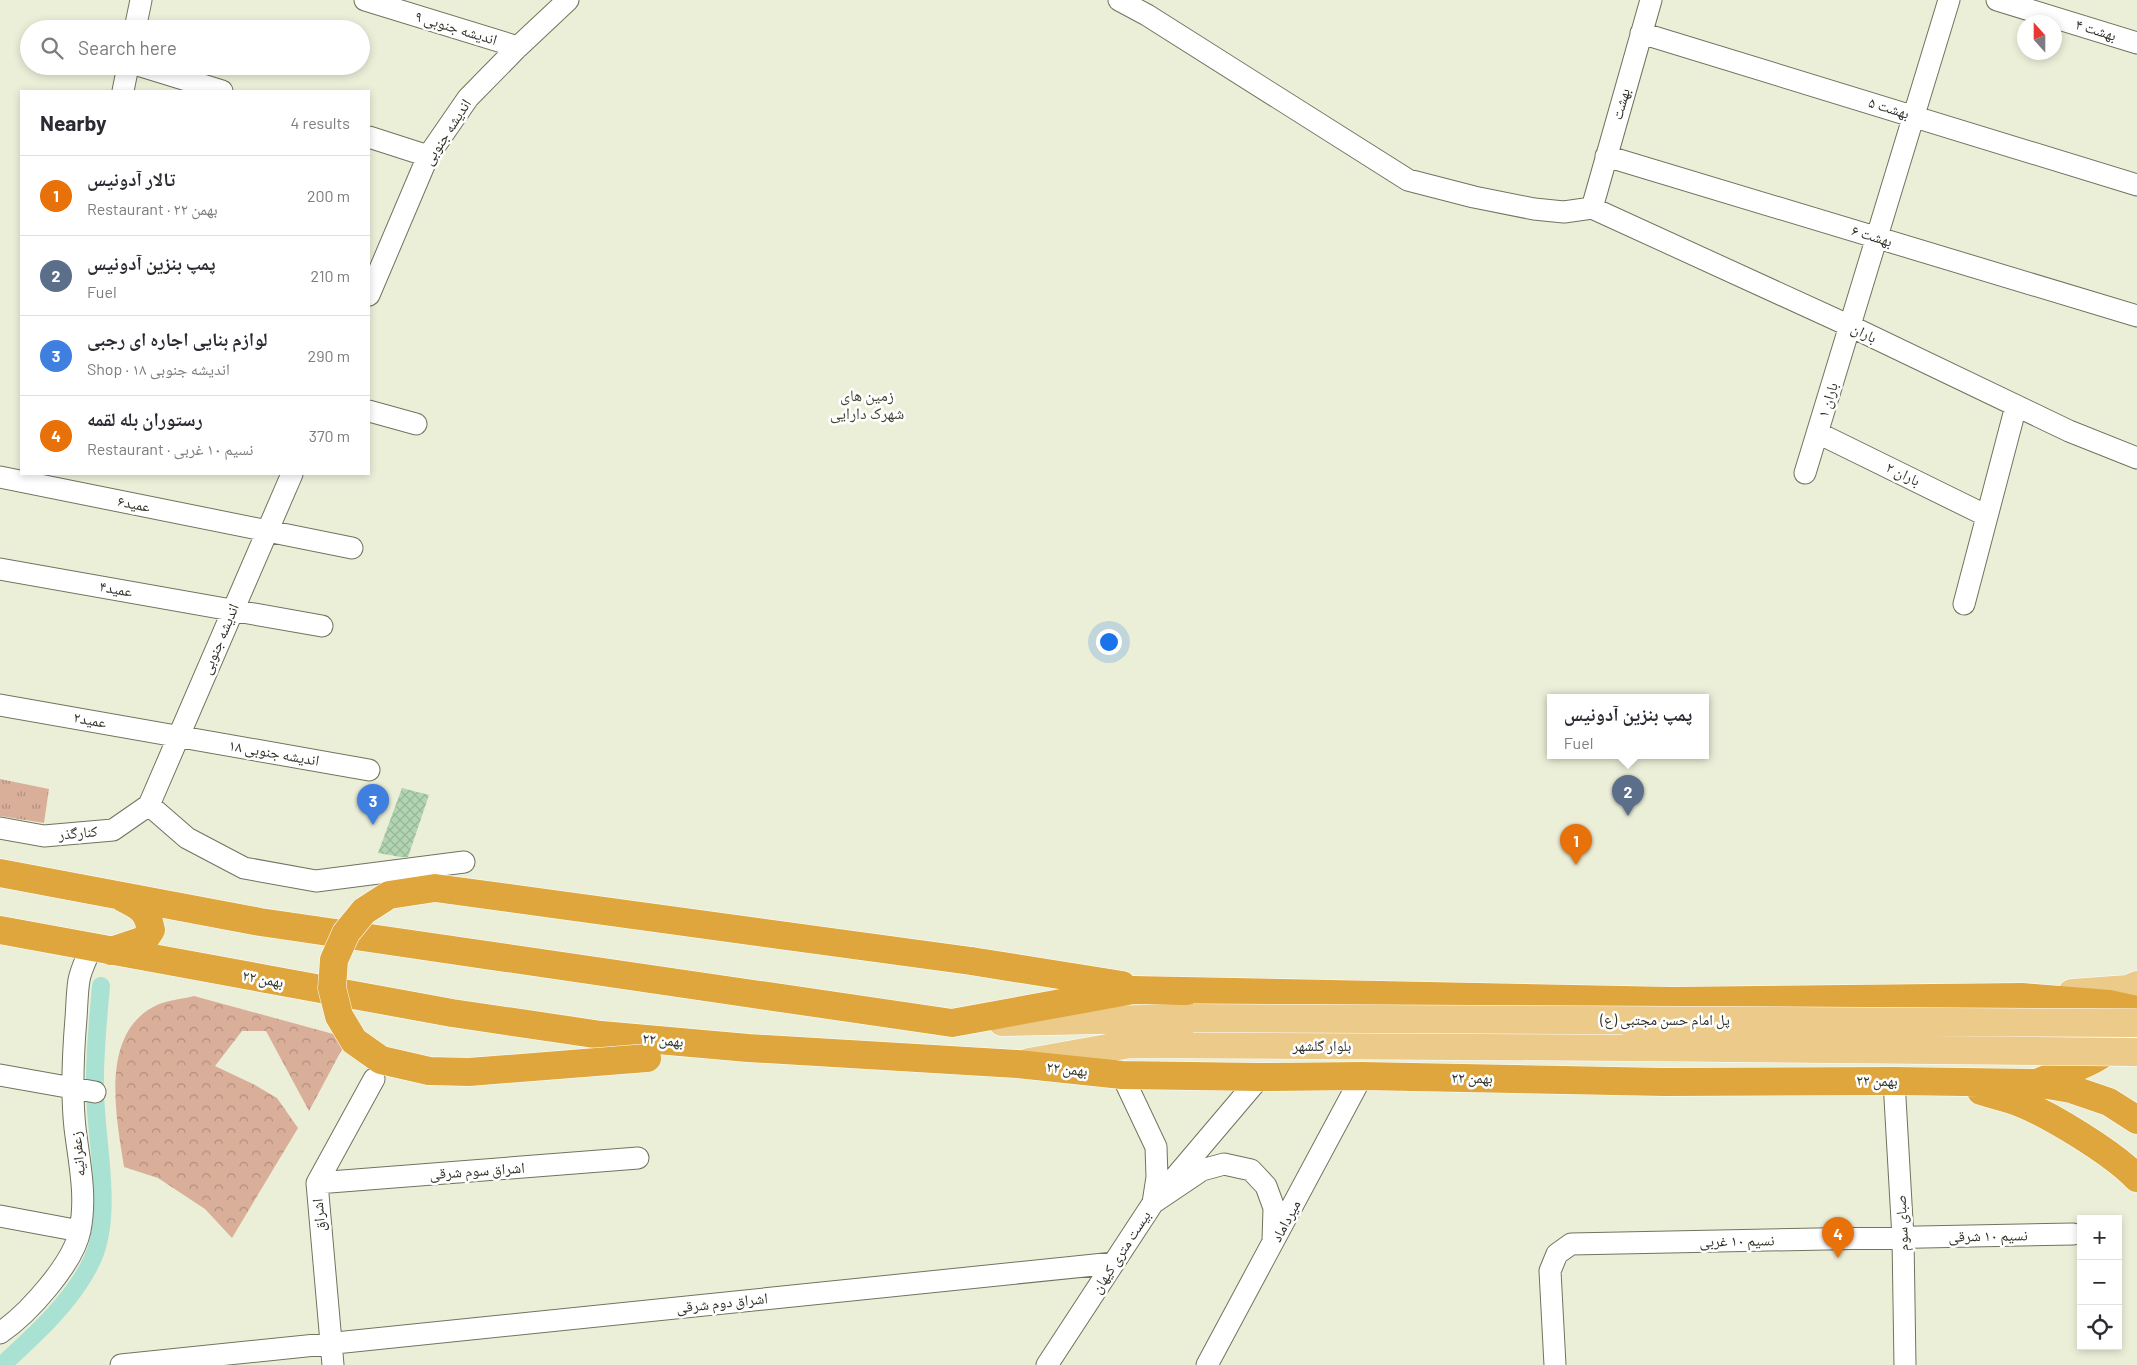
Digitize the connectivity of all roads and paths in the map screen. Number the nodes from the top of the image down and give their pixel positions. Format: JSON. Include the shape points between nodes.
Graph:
{"nodes":[{"id":1,"x":140,"y":0,"type":"edge"},
{"id":2,"x":365,"y":0,"type":"edge"},
{"id":3,"x":568,"y":0,"type":"edge"},
{"id":4,"x":1119,"y":0,"type":"edge"},
{"id":5,"x":1651,"y":0,"type":"edge"},
{"id":6,"x":1949,"y":0,"type":"edge"},
{"id":7,"x":1997,"y":0,"type":"edge"},
{"id":8,"x":420,"y":8,"type":"edge"},
{"id":9,"x":137,"y":20,"type":"edge"},
{"id":10,"x":1641,"y":32,"type":"junction"},
{"id":11,"x":2137,"y":42,"type":"edge"},
{"id":12,"x":518,"y":47,"type":"junction"},
{"id":13,"x":126,"y":75,"type":"edge"},
{"id":14,"x":170,"y":75,"type":"edge"},
{"id":15,"x":123,"y":90,"type":"edge"},
{"id":16,"x":219,"y":90,"type":"edge"},
{"id":17,"x":1914,"y":116,"type":"junction"},
{"id":18,"x":370,"y":137,"type":"edge"},
{"id":19,"x":428,"y":156,"type":"junction"},
{"id":20,"x":1606,"y":156,"type":"junction"},
{"id":21,"x":2137,"y":185,"type":"edge"},
{"id":22,"x":1592,"y":208,"type":"junction"},
{"id":23,"x":1877,"y":238,"type":"junction"},
{"id":24,"x":373,"y":274,"type":"edge"},
{"id":25,"x":370,"y":290,"type":"edge"},
{"id":26,"x":2137,"y":316,"type":"edge"},
{"id":27,"x":1850,"y":326,"type":"junction"},
{"id":28,"x":2016,"y":406,"type":"junction"},
{"id":29,"x":370,"y":411,"type":"edge"},
{"id":30,"x":416,"y":424,"type":"dead end"},
{"id":31,"x":1818,"y":432,"type":"junction"},
{"id":32,"x":2137,"y":458,"type":"edge"},
{"id":33,"x":1806,"y":473,"type":"dead end"},
{"id":34,"x":292,"y":475,"type":"edge"},
{"id":35,"x":0,"y":477,"type":"edge"},
{"id":36,"x":50,"y":480,"type":"edge"},
{"id":37,"x":1987,"y":516,"type":"junction"},
{"id":38,"x":268,"y":531,"type":"junction"},
{"id":39,"x":352,"y":548,"type":"dead end"},
{"id":40,"x":0,"y":569,"type":"edge"},
{"id":41,"x":1964,"y":604,"type":"dead end"},
{"id":42,"x":232,"y":610,"type":"junction"},
{"id":43,"x":322,"y":626,"type":"dead end"},
{"id":44,"x":0,"y":705,"type":"edge"},
{"id":45,"x":179,"y":735,"type":"junction"},
{"id":46,"x":369,"y":770,"type":"dead end"},
{"id":47,"x":149,"y":805,"type":"junction"},
{"id":48,"x":0,"y":828,"type":"edge"},
{"id":49,"x":464,"y":862,"type":"dead end"},
{"id":50,"x":0,"y":873,"type":"edge"},
{"id":51,"x":122,"y":897,"type":"junction"},
{"id":52,"x":0,"y":930,"type":"edge"},
{"id":53,"x":101,"y":949,"type":"junction"},
{"id":54,"x":2137,"y":985,"type":"edge"},
{"id":55,"x":1153,"y":990,"type":"junction"},
{"id":56,"x":2022,"y":997,"type":"junction"},
{"id":57,"x":2137,"y":1010,"type":"edge"},
{"id":58,"x":952,"y":1023,"type":"junction"},
{"id":59,"x":2137,"y":1023,"type":"edge"},
{"id":60,"x":1629,"y":1048,"type":"joint"},
{"id":61,"x":788,"y":1049,"type":"junction"},
{"id":62,"x":2137,"y":1052,"type":"edge"},
{"id":63,"x":1016,"y":1064,"type":"junction"},
{"id":64,"x":1122,"y":1074,"type":"junction"},
{"id":65,"x":0,"y":1075,"type":"edge"},
{"id":66,"x":1362,"y":1076,"type":"junction"},
{"id":67,"x":1260,"y":1077,"type":"junction"},
{"id":68,"x":374,"y":1079,"type":"dead end"},
{"id":69,"x":1894,"y":1081,"type":"junction"},
{"id":70,"x":1949,"y":1082,"type":"junction"},
{"id":71,"x":2036,"y":1083,"type":"junction"},
{"id":72,"x":72,"y":1088,"type":"junction"},
{"id":73,"x":95,"y":1092,"type":"dead end"},
{"id":74,"x":2137,"y":1120,"type":"edge"},
{"id":75,"x":638,"y":1158,"type":"dead end"},
{"id":76,"x":2137,"y":1178,"type":"edge"},
{"id":77,"x":317,"y":1183,"type":"junction"},
{"id":78,"x":1153,"y":1203,"type":"junction"},
{"id":79,"x":0,"y":1216,"type":"edge"},
{"id":80,"x":80,"y":1231,"type":"junction"},
{"id":81,"x":2073,"y":1234,"type":"dead end"},
{"id":82,"x":1903,"y":1238,"type":"junction"},
{"id":83,"x":1272,"y":1246,"type":"junction"},
{"id":84,"x":1114,"y":1263,"type":"junction"},
{"id":85,"x":0,"y":1333,"type":"edge"},
{"id":86,"x":331,"y":1343,"type":"junction"},
{"id":87,"x":121,"y":1365,"type":"edge"},
{"id":88,"x":333,"y":1365,"type":"edge"},
{"id":89,"x":1047,"y":1365,"type":"edge"},
{"id":90,"x":1207,"y":1365,"type":"edge"},
{"id":91,"x":1555,"y":1365,"type":"edge"},
{"id":92,"x":1905,"y":1365,"type":"edge"}],
"edges":[{"from":1,"to":9,"type":"street"},
{"from":2,"to":8,"type":"street","name":"اندیشه جنوبی ۹"},
{"from":3,"to":12,"type":"street","name":"اندیشه جنوبی"},
{"from":4,"to":22,"type":"street","via":[[1408,180],[1534,209],[1564,212]]},
{"from":5,"to":10,"type":"street","name":"بهشت"},
{"from":6,"to":17,"type":"street","name":"باران ۱"},
{"from":7,"to":11,"type":"street","name":"بهشت ۴"},
{"from":8,"to":12,"type":"street","name":"اندیشه جنوبی ۹"},
{"from":10,"to":17,"type":"street","name":"بهشت ۵"},
{"from":10,"to":20,"type":"street","name":"بهشت"},
{"from":12,"to":19,"type":"street","name":"اندیشه جنوبی","via":[[468,98]]},
{"from":13,"to":15,"type":"street"},
{"from":14,"to":16,"type":"street"},
{"from":17,"to":21,"type":"street","name":"بهشت ۵"},
{"from":17,"to":23,"type":"street","name":"باران ۱"},
{"from":18,"to":19,"type":"street"},
{"from":19,"to":24,"type":"street","name":"اندیشه جنوبی"},
{"from":20,"to":22,"type":"street","name":"بهشت"},
{"from":20,"to":23,"type":"street","name":"بهشت ۶"},
{"from":22,"to":27,"type":"street","name":"باران"},
{"from":23,"to":26,"type":"street","name":"بهشت ۶"},
{"from":23,"to":27,"type":"street","name":"باران ۱"},
{"from":24,"to":25,"type":"street","name":"اندیشه جنوبی"},
{"from":27,"to":28,"type":"street","name":"باران"},
{"from":27,"to":31,"type":"street","name":"باران ۱"},
{"from":28,"to":32,"type":"street","name":"باران","via":[[2069,432]]},
{"from":28,"to":37,"type":"street"},
{"from":29,"to":30,"type":"street"},
{"from":31,"to":33,"type":"street","name":"باران ۱"},
{"from":31,"to":37,"type":"street","name":"باران ۲"},
{"from":34,"to":38,"type":"street","name":"اندیشه جنوبی"},
{"from":35,"to":36,"type":"street","name":"عمید۶"},
{"from":36,"to":38,"type":"street","name":"عمید۶"},
{"from":37,"to":41,"type":"street"},
{"from":38,"to":39,"type":"street","name":"عمید۶"},
{"from":38,"to":42,"type":"street","name":"اندیشه جنوبی"},
{"from":40,"to":42,"type":"street","name":"عمید۴"},
{"from":42,"to":43,"type":"street","name":"عمید۴"},
{"from":42,"to":45,"type":"street","name":"اندیشه جنوبی"},
{"from":44,"to":45,"type":"street","name":"عمید۲"},
{"from":45,"to":46,"type":"street","name":"اندیشه جنوبی ۱۸"},
{"from":45,"to":47,"type":"street","name":"اندیشه جنوبی"},
{"from":47,"to":48,"type":"street","name":"کنارگذر","via":[[113,830],[44,836]]},
{"from":47,"to":49,"type":"street","via":[[187,838],[244,868],[316,881]]},
{"from":50,"to":51,"type":"highway"},
{"from":51,"to":53,"type":"highway","via":[[141,907],[151,930],[144,940]]},
{"from":51,"to":58,"type":"highway","via":[[260,922]]},
{"from":52,"to":53,"type":"highway","name":"۲۲ بهمن"},
{"from":53,"to":61,"type":"highway","name":"۲۲ بهمن","via":[[452,1013],[573,1031]]},
{"from":53,"to":72,"type":"street","name":"زعفرانیه","via":[[79,978]]},
{"from":54,"to":56,"type":"main road","via":[[2128,989]]},
{"from":55,"to":56,"type":"highway","via":[[1672,1001]]},
{"from":55,"to":58,"type":"highway","via":[[1133,990]]},
{"from":55,"to":61,"type":"highway","bridge":true,"via":[[971,961],[435,888],[389,895],[370,906],[346,933],[334,960],[332,988],[339,1016],[354,1041],[381,1060],[429,1071],[469,1072]]},
{"from":56,"to":57,"type":"highway","via":[[2109,1004]]},
{"from":56,"to":71,"type":"highway","via":[[2052,1010],[2099,1021],[2113,1031],[2110,1048],[2103,1053]]},
{"from":58,"to":59,"type":"main road","name":"پل امام حسن مجتبی (ع)","bridge":true,"via":[[1193,1018]]},
{"from":60,"to":62,"type":"main road","name":"پل امام حسن مجتبی (ع)","bridge":true},
{"from":60,"to":63,"type":"main road","name":"بلوار گلشهر","via":[[1130,1044]]},
{"from":61,"to":63,"type":"highway","name":"۲۲ بهمن"},
{"from":63,"to":64,"type":"highway","name":"۲۲ بهمن"},
{"from":64,"to":67,"type":"highway","name":"۲۲ بهمن"},
{"from":64,"to":78,"type":"street","name":"بیست متری کیهان","via":[[1156,1147],[1157,1177]]},
{"from":65,"to":72,"type":"street"},
{"from":66,"to":67,"type":"highway","name":"۲۲ بهمن"},
{"from":66,"to":69,"type":"highway","name":"۲۲ بهمن","via":[[1665,1082]]},
{"from":66,"to":83,"type":"street","name":"میرداماد"},
{"from":67,"to":78,"type":"street"},
{"from":68,"to":77,"type":"street","name":"اشراق"},
{"from":69,"to":70,"type":"highway","name":"۲۲ بهمن"},
{"from":69,"to":82,"type":"street","name":"صبای سوم"},
{"from":70,"to":71,"type":"highway","name":"۲۲ بهمن"},
{"from":70,"to":76,"type":"highway","via":[[2016,1101],[2042,1114],[2100,1148]]},
{"from":71,"to":74,"type":"highway","name":"۲۲ بهمن","via":[[2109,1102]]},
{"from":72,"to":73,"type":"street"},
{"from":72,"to":80,"type":"street","name":"زعفرانیه","via":[[81,1160]]},
{"from":75,"to":77,"type":"street","name":"اشراق سوم شرقی"},
{"from":77,"to":86,"type":"street","name":"اشراق"},
{"from":78,"to":83,"type":"street","via":[[1202,1170],[1224,1164],[1251,1170],[1266,1186],[1274,1208]]},
{"from":78,"to":84,"type":"street","name":"بیست متری کیهان"},
{"from":79,"to":80,"type":"street"},
{"from":80,"to":85,"type":"street","name":"زعفرانیه","via":[[63,1269],[11,1326]]},
{"from":81,"to":82,"type":"street","name":"نسیم ۱۰ شرقی"},
{"from":82,"to":91,"type":"street","name":"نسیم ۱۰ غربی","via":[[1571,1244],[1557,1254],[1550,1271]]},
{"from":82,"to":92,"type":"street","name":"صبای سوم"},
{"from":83,"to":90,"type":"street","name":"میرداماد"},
{"from":84,"to":86,"type":"street","name":"اشراق دوم شرقی"},
{"from":84,"to":89,"type":"street","name":"بیست متری کیهان"},
{"from":86,"to":87,"type":"street","name":"اشراق دوم شرقی"},
{"from":86,"to":88,"type":"street","name":"اشراق"}]}
